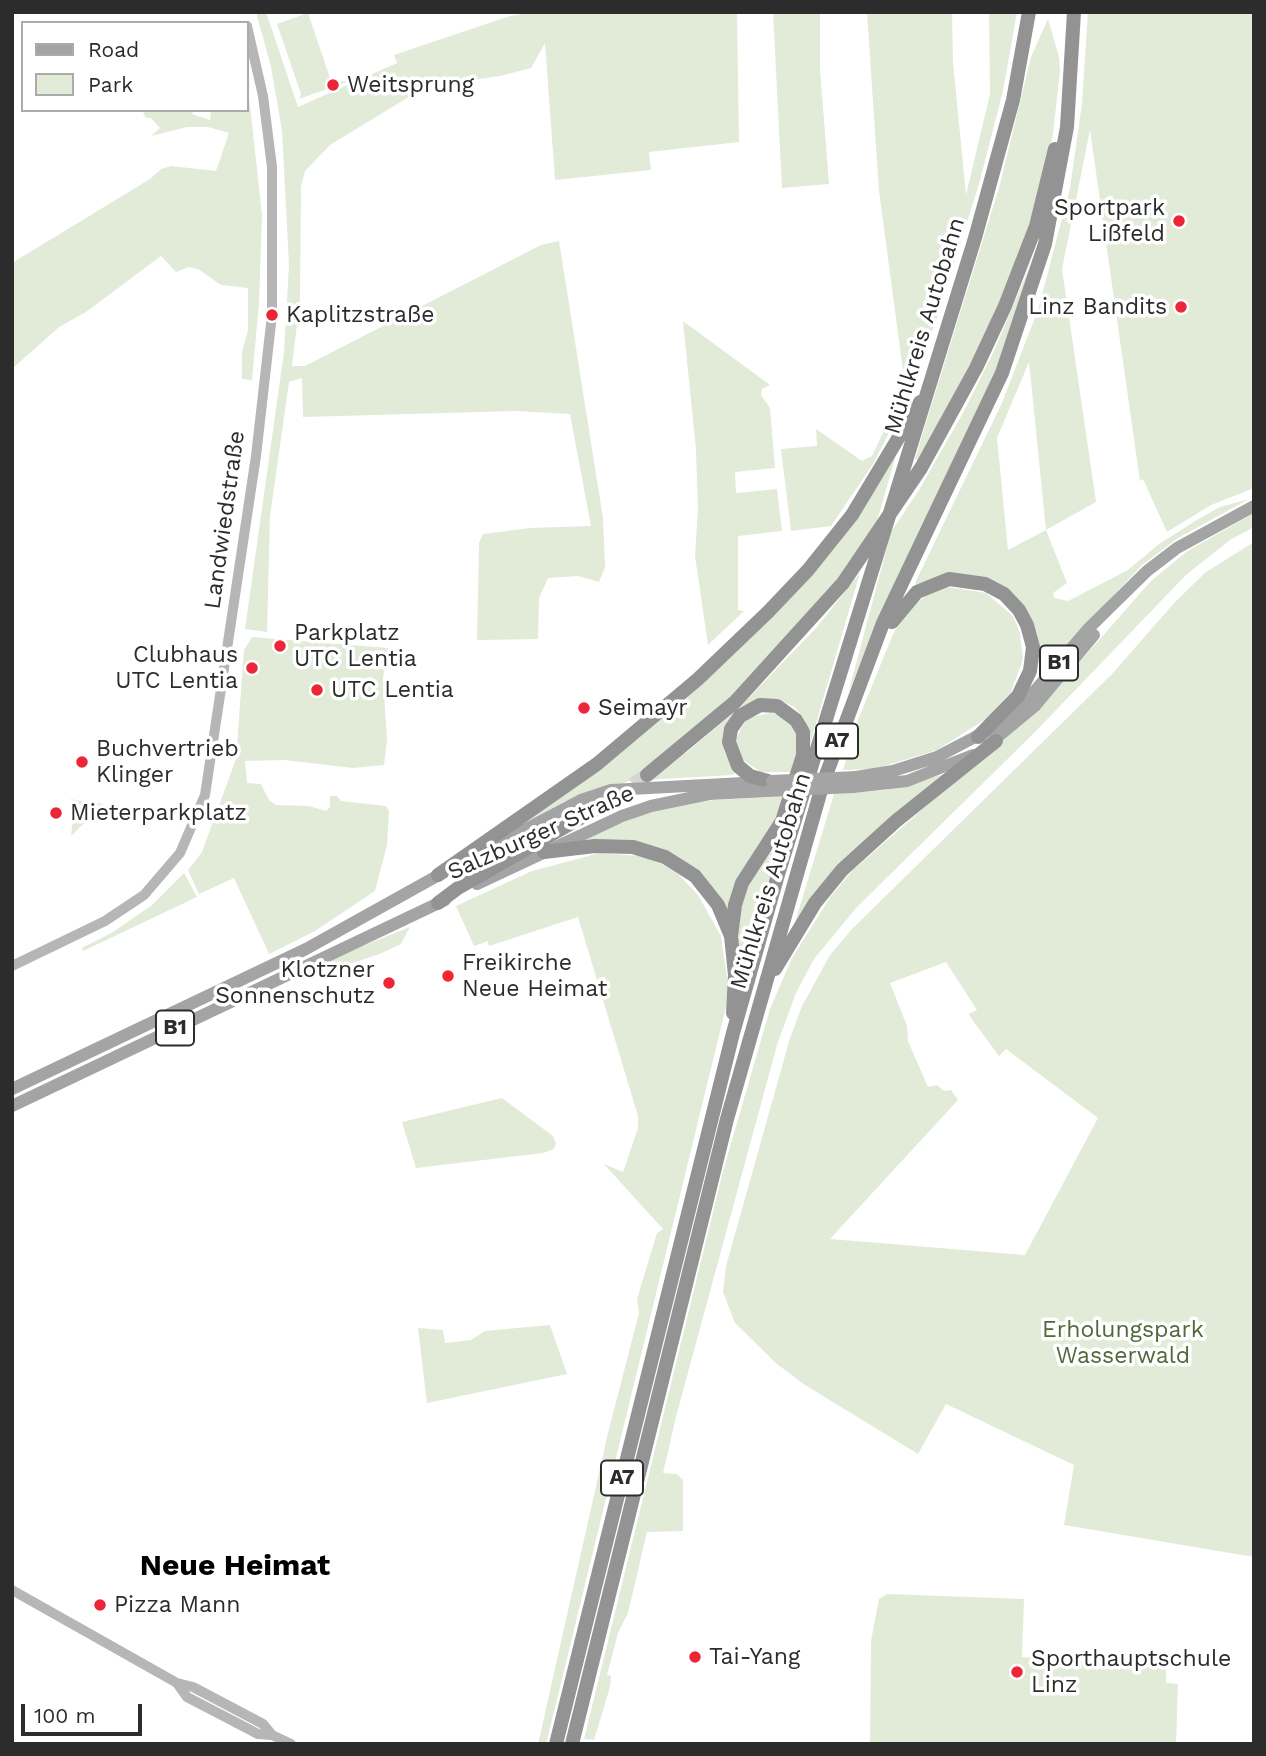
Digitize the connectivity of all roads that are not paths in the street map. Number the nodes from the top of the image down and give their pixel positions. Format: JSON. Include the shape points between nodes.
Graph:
{"nodes":[{"id":1,"x":1029,"y":12,"type":"edge"},
{"id":2,"x":1067,"y":12,"type":"edge"},
{"id":3,"x":1074,"y":12,"type":"edge"},
{"id":4,"x":248,"y":32,"type":"edge"},
{"id":5,"x":928,"y":389,"type":"junction"},
{"id":6,"x":1254,"y":506,"type":"edge"},
{"id":7,"x":1135,"y":583,"type":"junction"},
{"id":8,"x":978,"y":737,"type":"junction"},
{"id":9,"x":996,"y":741,"type":"junction"},
{"id":10,"x":646,"y":775,"type":"tunnel mouth"},
{"id":11,"x":855,"y":782,"type":"junction"},
{"id":12,"x":769,"y":784,"type":"junction"},
{"id":13,"x":598,"y":808,"type":"tunnel mouth"},
{"id":14,"x":544,"y":852,"type":"junction"},
{"id":15,"x":438,"y":875,"type":"junction"},
{"id":16,"x":438,"y":903,"type":"junction"},
{"id":17,"x":731,"y":936,"type":"junction"},
{"id":18,"x":12,"y":966,"type":"edge"},
{"id":19,"x":775,"y":969,"type":"junction"},
{"id":20,"x":750,"y":1030,"type":"junction"},
{"id":21,"x":733,"y":1033,"type":"junction"},
{"id":22,"x":12,"y":1089,"type":"edge"},
{"id":23,"x":12,"y":1106,"type":"edge"},
{"id":24,"x":12,"y":1590,"type":"edge"},
{"id":25,"x":291,"y":1744,"type":"edge"},
{"id":26,"x":556,"y":1744,"type":"edge"},
{"id":27,"x":572,"y":1744,"type":"edge"}],
"edges":[{"from":1,"to":5,"type":"highway","name":"Mühlkreis Autobahn","number":"A7","via":[[1000,151]]},
{"from":2,"to":10,"type":"highway","bridge":true,"via":[[1059,127],[1036,226],[976,369],[921,468],[843,583],[735,702]]},
{"from":3,"to":20,"type":"highway","name":"Mühlkreis Autobahn","number":"A7","via":[[1062,166],[1031,295],[984,414],[883,623],[853,696]]},
{"from":4,"to":18,"type":"main road","name":"Landwiedstraße","via":[[261,83],[272,167],[272,315],[256,456],[205,795],[180,853],[144,895],[105,921]]},
{"from":5,"to":15,"type":"highway","via":[[852,514],[768,612],[698,679],[597,764]]},
{"from":5,"to":21,"type":"highway","name":"Mühlkreis Autobahn","number":"A7"},
{"from":6,"to":7,"type":"main road","name":"Salzburger Straße","number":"B1","via":[[1177,548]]},
{"from":7,"to":8,"type":"main road","name":"Salzburger Straße","number":"B1","via":[[1015,710]]},
{"from":7,"to":9,"type":"main road","name":"Salzburger Straße","number":"B1","via":[[1035,706]]},
{"from":8,"to":11,"type":"main road","name":"Salzburger Straße","number":"B1","via":[[908,767]]},
{"from":8,"to":19,"type":"highway","via":[[1023,688],[1032,664],[1031,636],[1019,610],[995,589],[974,580],[940,581],[905,603],[886,635],[837,764]]},
{"from":9,"to":11,"type":"main road","name":"Salzburger Straße","number":"B1","via":[[969,757],[907,781]]},
{"from":9,"to":19,"type":"highway","via":[[842,870],[815,903]]},
{"from":11,"to":12,"type":"main road","name":"Salzburger Straße","number":"B1","bridge":true},
{"from":12,"to":14,"type":"main road","name":"Salzburger Straße","number":"B1","via":[[651,806]]},
{"from":12,"to":15,"type":"main road","name":"Salzburger Straße","number":"B1","via":[[643,786],[601,792]]},
{"from":12,"to":17,"type":"highway","via":[[738,766],[729,742],[740,716],[760,705],[777,706],[791,714],[801,725],[804,744],[782,821],[738,892]]},
{"from":13,"to":16,"type":"highway"},
{"from":14,"to":16,"type":"main road","name":"Salzburger Straße","number":"B1"},
{"from":14,"to":17,"type":"highway","via":[[615,846],[665,857],[706,888]]},
{"from":15,"to":22,"type":"main road","name":"Salzburger Straße","number":"B1","via":[[286,959]]},
{"from":16,"to":23,"type":"main road","name":"Salzburger Straße","number":"B1"},
{"from":17,"to":21,"type":"highway"},
{"from":19,"to":20,"type":"highway","via":[[765,1003]]},
{"from":20,"to":27,"type":"highway","name":"Mühlkreis Autobahn","number":"A7"},
{"from":21,"to":26,"type":"highway","name":"Mühlkreis Autobahn","number":"A7"},
{"from":24,"to":25,"type":"main road","via":[[177,1683],[193,1686],[263,1724],[272,1735]]}]}
